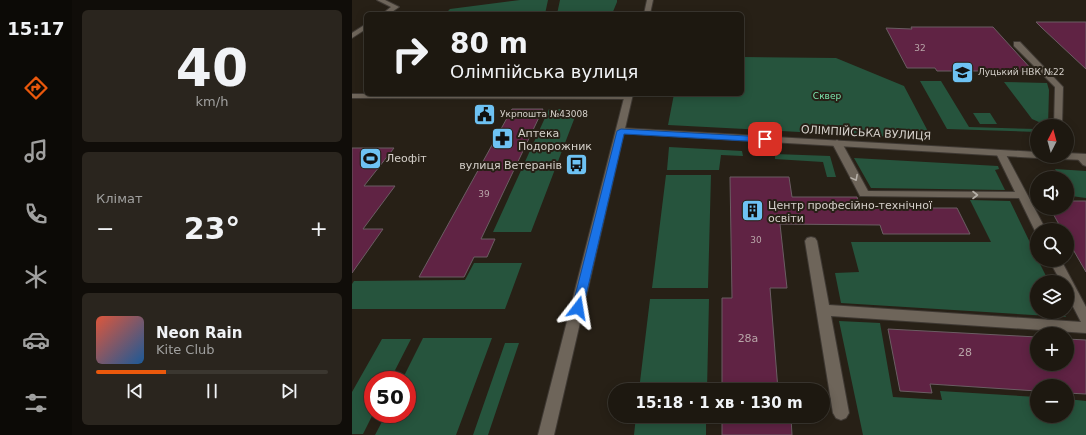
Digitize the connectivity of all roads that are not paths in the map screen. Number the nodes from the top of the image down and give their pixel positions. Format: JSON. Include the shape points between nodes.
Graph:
{"nodes":[{"id":1,"x":380,"y":0,"type":"edge"},
{"id":2,"x":650,"y":0,"type":"edge"},
{"id":3,"x":388,"y":12,"type":"edge"},
{"id":4,"x":647,"y":12,"type":"edge"},
{"id":5,"x":364,"y":27,"type":"edge"},
{"id":6,"x":352,"y":36,"type":"edge"},
{"id":7,"x":1017,"y":44,"type":"dead end"},
{"id":8,"x":352,"y":96,"type":"edge"},
{"id":9,"x":431,"y":96,"type":"edge"},
{"id":10,"x":629,"y":96,"type":"edge"},
{"id":11,"x":1058,"y":119,"type":"edge"},
{"id":12,"x":621,"y":131,"type":"junction"},
{"id":13,"x":836,"y":143,"type":"junction"},
{"id":14,"x":1000,"y":153,"type":"junction"},
{"id":15,"x":1030,"y":155,"type":"edge"},
{"id":16,"x":1074,"y":158,"type":"edge"},
{"id":17,"x":1084,"y":159,"type":"edge"},
{"id":18,"x":1022,"y":195,"type":"junction"},
{"id":19,"x":1036,"y":223,"type":"edge"},
{"id":20,"x":811,"y":241,"type":"dead end"},
{"id":21,"x":1074,"y":296,"type":"edge"},
{"id":22,"x":823,"y":310,"type":"junction"},
{"id":23,"x":1086,"y":320,"type":"edge"},
{"id":24,"x":1086,"y":328,"type":"edge"},
{"id":25,"x":841,"y":413,"type":"dead end"},
{"id":26,"x":546,"y":435,"type":"edge"}],
"edges":[{"from":1,"to":3,"type":"street","via":[[396,7]]},
{"from":2,"to":4,"type":"street"},
{"from":5,"to":6,"type":"street"},
{"from":7,"to":11,"type":"street","via":[[1059,87]]},
{"from":8,"to":9,"type":"street"},
{"from":9,"to":10,"type":"street"},
{"from":10,"to":12,"type":"street"},
{"from":12,"to":13,"type":"street","name":"ОЛІМПІЙСЬКА ВУЛИЦЯ"},
{"from":12,"to":26,"type":"street"},
{"from":13,"to":14,"type":"street","name":"ОЛІМПІЙСЬКА ВУЛИЦЯ"},
{"from":13,"to":18,"type":"street","one_way":true,"via":[[864,194]]},
{"from":14,"to":15,"type":"street","name":"ОЛІМПІЙСЬКА ВУЛИЦЯ"},
{"from":14,"to":18,"type":"street"},
{"from":16,"to":17,"type":"street"},
{"from":18,"to":19,"type":"street"},
{"from":20,"to":22,"type":"street"},
{"from":21,"to":23,"type":"street"},
{"from":22,"to":24,"type":"street"},
{"from":22,"to":25,"type":"street"}]}
